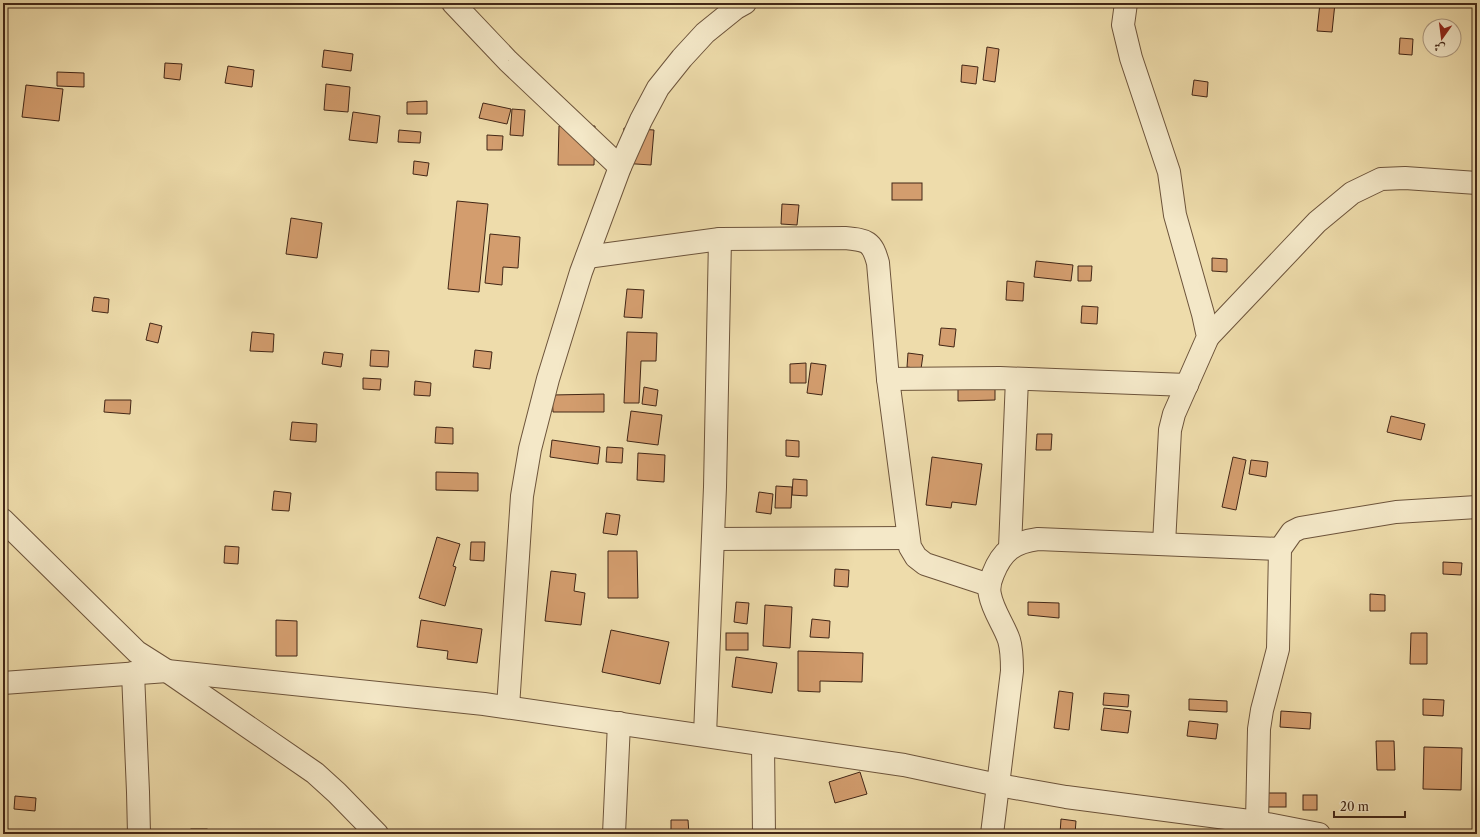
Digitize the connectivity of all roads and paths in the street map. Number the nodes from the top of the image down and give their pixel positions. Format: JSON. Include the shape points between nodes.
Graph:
{"nodes":[{"id":1,"x":453,"y":3,"type":"edge"},
{"id":2,"x":745,"y":3,"type":"edge"},
{"id":3,"x":1126,"y":3,"type":"edge"},
{"id":4,"x":620,"y":167,"type":"junction"},
{"id":5,"x":1477,"y":183,"type":"edge"},
{"id":6,"x":720,"y":239,"type":"junction"},
{"id":7,"x":587,"y":257,"type":"junction"},
{"id":8,"x":1208,"y":337,"type":"junction"},
{"id":9,"x":888,"y":379,"type":"junction"},
{"id":10,"x":1017,"y":379,"type":"junction"},
{"id":11,"x":1187,"y":385,"type":"junction"},
{"id":12,"x":1477,"y":507,"type":"edge"},
{"id":13,"x":3,"y":520,"type":"edge"},
{"id":14,"x":908,"y":538,"type":"junction"},
{"id":15,"x":713,"y":539,"type":"junction"},
{"id":16,"x":1164,"y":544,"type":"junction"},
{"id":17,"x":1010,"y":548,"type":"junction"},
{"id":18,"x":1280,"y":549,"type":"junction"},
{"id":19,"x":989,"y":585,"type":"junction"},
{"id":20,"x":167,"y":671,"type":"junction"},
{"id":21,"x":133,"y":673,"type":"junction"},
{"id":22,"x":3,"y":683,"type":"edge"},
{"id":23,"x":508,"y":707,"type":"junction"},
{"id":24,"x":619,"y":723,"type":"junction"},
{"id":25,"x":705,"y":735,"type":"junction"},
{"id":26,"x":763,"y":745,"type":"junction"},
{"id":27,"x":998,"y":785,"type":"junction"},
{"id":28,"x":1258,"y":828,"type":"edge"},
{"id":29,"x":139,"y":834,"type":"edge"},
{"id":30,"x":376,"y":834,"type":"edge"},
{"id":31,"x":614,"y":834,"type":"edge"},
{"id":32,"x":764,"y":834,"type":"edge"},
{"id":33,"x":992,"y":834,"type":"edge"},
{"id":34,"x":1319,"y":834,"type":"edge"}],
"edges":[{"from":1,"to":4,"type":"street","via":[[508,61]]},
{"from":2,"to":4,"type":"street","via":[[705,33],[658,88]]},
{"from":3,"to":8,"type":"street","via":[[1123,25],[1131,58],[1169,172],[1175,215]]},
{"from":4,"to":7,"type":"street"},
{"from":5,"to":8,"type":"street","via":[[1382,179],[1352,193],[1317,222]]},
{"from":6,"to":7,"type":"street"},
{"from":6,"to":9,"type":"street","via":[[845,238],[862,240],[874,249],[878,263]]},
{"from":6,"to":15,"type":"street"},
{"from":7,"to":23,"type":"street","via":[[548,379],[524,482]]},
{"from":8,"to":11,"type":"street"},
{"from":9,"to":10,"type":"street"},
{"from":9,"to":14,"type":"street"},
{"from":10,"to":11,"type":"street"},
{"from":10,"to":17,"type":"street"},
{"from":11,"to":16,"type":"street","via":[[1170,430]]},
{"from":12,"to":18,"type":"street","via":[[1396,512],[1300,528],[1292,532]]},
{"from":13,"to":20,"type":"street","via":[[137,652]]},
{"from":14,"to":15,"type":"street"},
{"from":14,"to":19,"type":"street","via":[[910,548],[916,557],[926,564]]},
{"from":15,"to":25,"type":"street"},
{"from":16,"to":17,"type":"street","via":[[1038,539],[1025,541]]},
{"from":16,"to":18,"type":"street"},
{"from":17,"to":19,"type":"street","via":[[999,560]]},
{"from":18,"to":28,"type":"street","via":[[1278,649],[1259,729]]},
{"from":19,"to":27,"type":"street","via":[[990,595],[1009,640],[1012,656]]},
{"from":20,"to":21,"type":"street"},
{"from":20,"to":23,"type":"street"},
{"from":20,"to":30,"type":"street","via":[[315,773]]},
{"from":21,"to":22,"type":"street"},
{"from":21,"to":29,"type":"street"},
{"from":23,"to":24,"type":"street"},
{"from":24,"to":25,"type":"street"},
{"from":24,"to":31,"type":"street"},
{"from":25,"to":26,"type":"street"},
{"from":26,"to":27,"type":"street","via":[[904,765]]},
{"from":26,"to":32,"type":"street"},
{"from":27,"to":28,"type":"street"},
{"from":27,"to":33,"type":"street"},
{"from":28,"to":34,"type":"street"}]}
